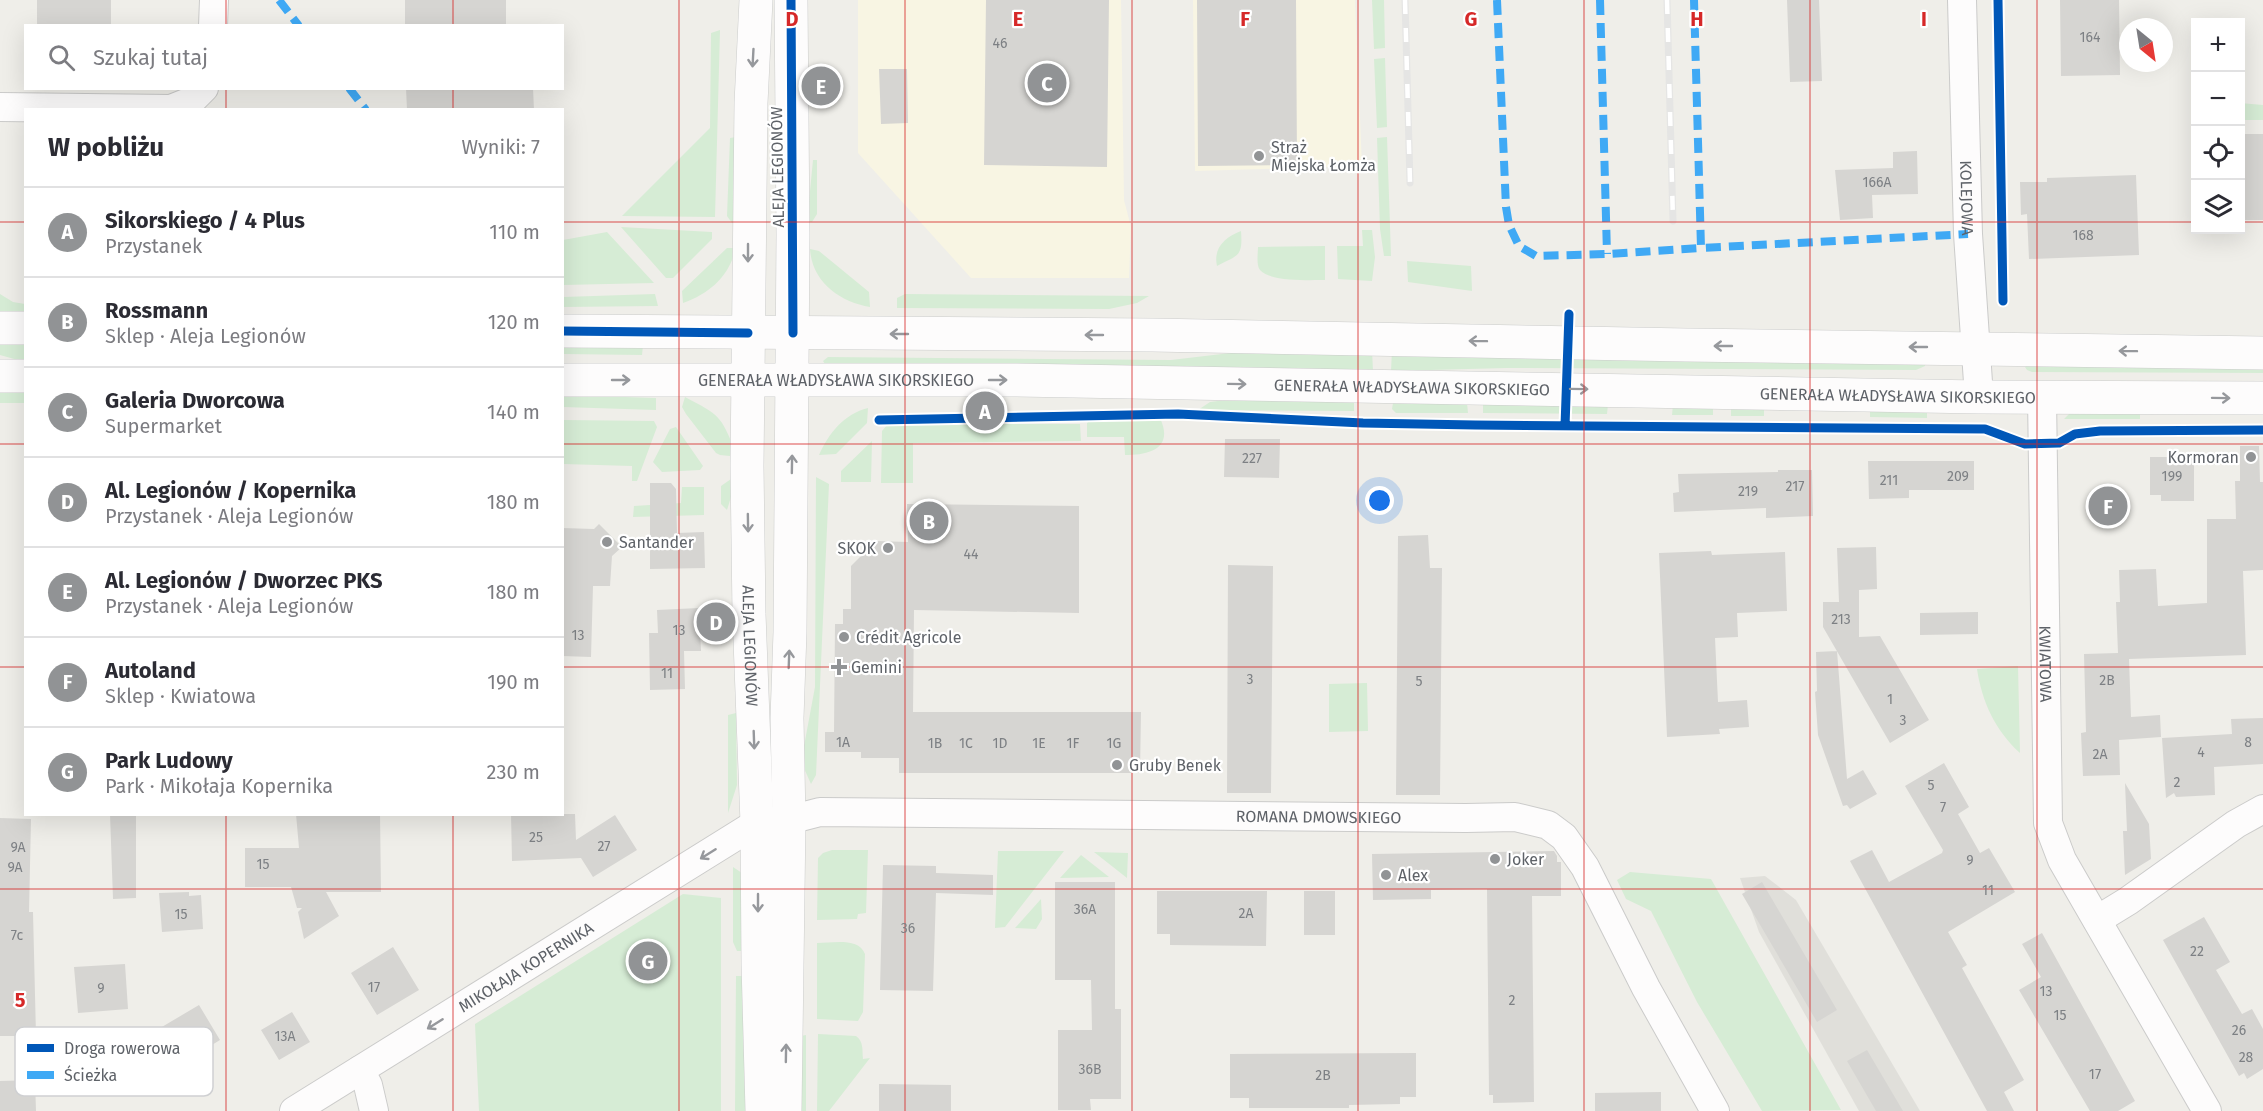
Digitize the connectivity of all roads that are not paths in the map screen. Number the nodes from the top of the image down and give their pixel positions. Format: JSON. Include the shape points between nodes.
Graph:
{"nodes":[{"id":1,"x":214,"y":0,"type":"edge"},
{"id":2,"x":756,"y":0,"type":"edge"},
{"id":3,"x":791,"y":0,"type":"edge"},
{"id":4,"x":1962,"y":0,"type":"edge"},
{"id":5,"x":213,"y":24,"type":"edge"},
{"id":6,"x":202,"y":90,"type":"edge"},
{"id":7,"x":0,"y":107,"type":"edge"},
{"id":8,"x":86,"y":108,"type":"edge"},
{"id":9,"x":174,"y":108,"type":"edge"},
{"id":10,"x":0,"y":328,"type":"edge"},
{"id":11,"x":24,"y":328,"type":"edge"},
{"id":12,"x":564,"y":331,"type":"edge"},
{"id":13,"x":748,"y":333,"type":"junction"},
{"id":14,"x":793,"y":333,"type":"junction"},
{"id":15,"x":1976,"y":348,"type":"junction"},
{"id":16,"x":2263,"y":353,"type":"edge"},
{"id":17,"x":564,"y":380,"type":"edge"},
{"id":18,"x":748,"y":380,"type":"junction"},
{"id":19,"x":793,"y":380,"type":"junction"},
{"id":20,"x":2042,"y":396,"type":"junction"},
{"id":21,"x":1979,"y":397,"type":"junction"},
{"id":22,"x":2263,"y":398,"type":"edge"},
{"id":23,"x":2263,"y":809,"type":"edge"},
{"id":24,"x":773,"y":821,"type":"junction"},
{"id":25,"x":2097,"y":920,"type":"junction"},
{"id":26,"x":360,"y":1070,"type":"junction"},
{"id":27,"x":294,"y":1111,"type":"edge"},
{"id":28,"x":374,"y":1111,"type":"edge"},
{"id":29,"x":762,"y":1111,"type":"edge"},
{"id":30,"x":785,"y":1111,"type":"edge"},
{"id":31,"x":1715,"y":1111,"type":"edge"},
{"id":32,"x":2207,"y":1111,"type":"edge"}],
"edges":[{"from":1,"to":5,"type":"street"},
{"from":2,"to":13,"type":"main road","name":"ALEJA LEGIONÓW","one_way":true,"via":[[750,114]]},
{"from":3,"to":14,"type":"main road","name":"ALEJA LEGIONÓW"},
{"from":4,"to":15,"type":"street","name":"KOLEJOWA","via":[[1968,234]]},
{"from":6,"to":9,"type":"street","via":[[191,101]]},
{"from":7,"to":8,"type":"street"},
{"from":10,"to":11,"type":"main road"},
{"from":12,"to":13,"type":"main road"},
{"from":13,"to":14,"type":"main road"},
{"from":13,"to":18,"type":"main road","name":"ALEJA LEGIONÓW"},
{"from":15,"to":14,"type":"main road","one_way":true},
{"from":14,"to":19,"type":"main road","name":"ALEJA LEGIONÓW"},
{"from":16,"to":15,"type":"main road","one_way":true},
{"from":15,"to":21,"type":"street","name":"KOLEJOWA"},
{"from":17,"to":18,"type":"main road","name":"GENERAŁA WŁADYSŁAWA SIKORSKIEGO","one_way":true},
{"from":18,"to":19,"type":"main road","name":"GENERAŁA WŁADYSŁAWA SIKORSKIEGO"},
{"from":18,"to":24,"type":"main road","name":"ALEJA LEGIONÓW","one_way":true,"via":[[749,614]]},
{"from":19,"to":21,"type":"main road","name":"GENERAŁA WŁADYSŁAWA SIKORSKIEGO","one_way":true},
{"from":24,"to":19,"type":"main road","name":"ALEJA LEGIONÓW","one_way":true,"via":[[786,718],[790,632]]},
{"from":20,"to":21,"type":"main road","name":"GENERAŁA WŁADYSŁAWA SIKORSKIEGO"},
{"from":20,"to":22,"type":"main road","name":"GENERAŁA WŁADYSŁAWA SIKORSKIEGO","one_way":true},
{"from":20,"to":25,"type":"street","name":"KWIATOWA","via":[[2048,823],[2062,860]]},
{"from":23,"to":25,"type":"street"},
{"from":24,"to":26,"type":"street","name":"MIKOŁAJA KOPERNIKA","one_way":true},
{"from":24,"to":29,"type":"main road","name":"ALEJA LEGIONÓW","one_way":true,"via":[[758,964]]},
{"from":30,"to":24,"type":"main road","name":"ALEJA LEGIONÓW","one_way":true},
{"from":24,"to":31,"type":"street","name":"ROMANA DMOWSKIEGO","via":[[820,812],[1532,820],[1548,825],[1564,837],[1585,867],[1646,988]]},
{"from":25,"to":32,"type":"street","name":"KWIATOWA"},
{"from":26,"to":27,"type":"street","name":"MIKOŁAJA KOPERNIKA"},
{"from":26,"to":28,"type":"street"}]}
